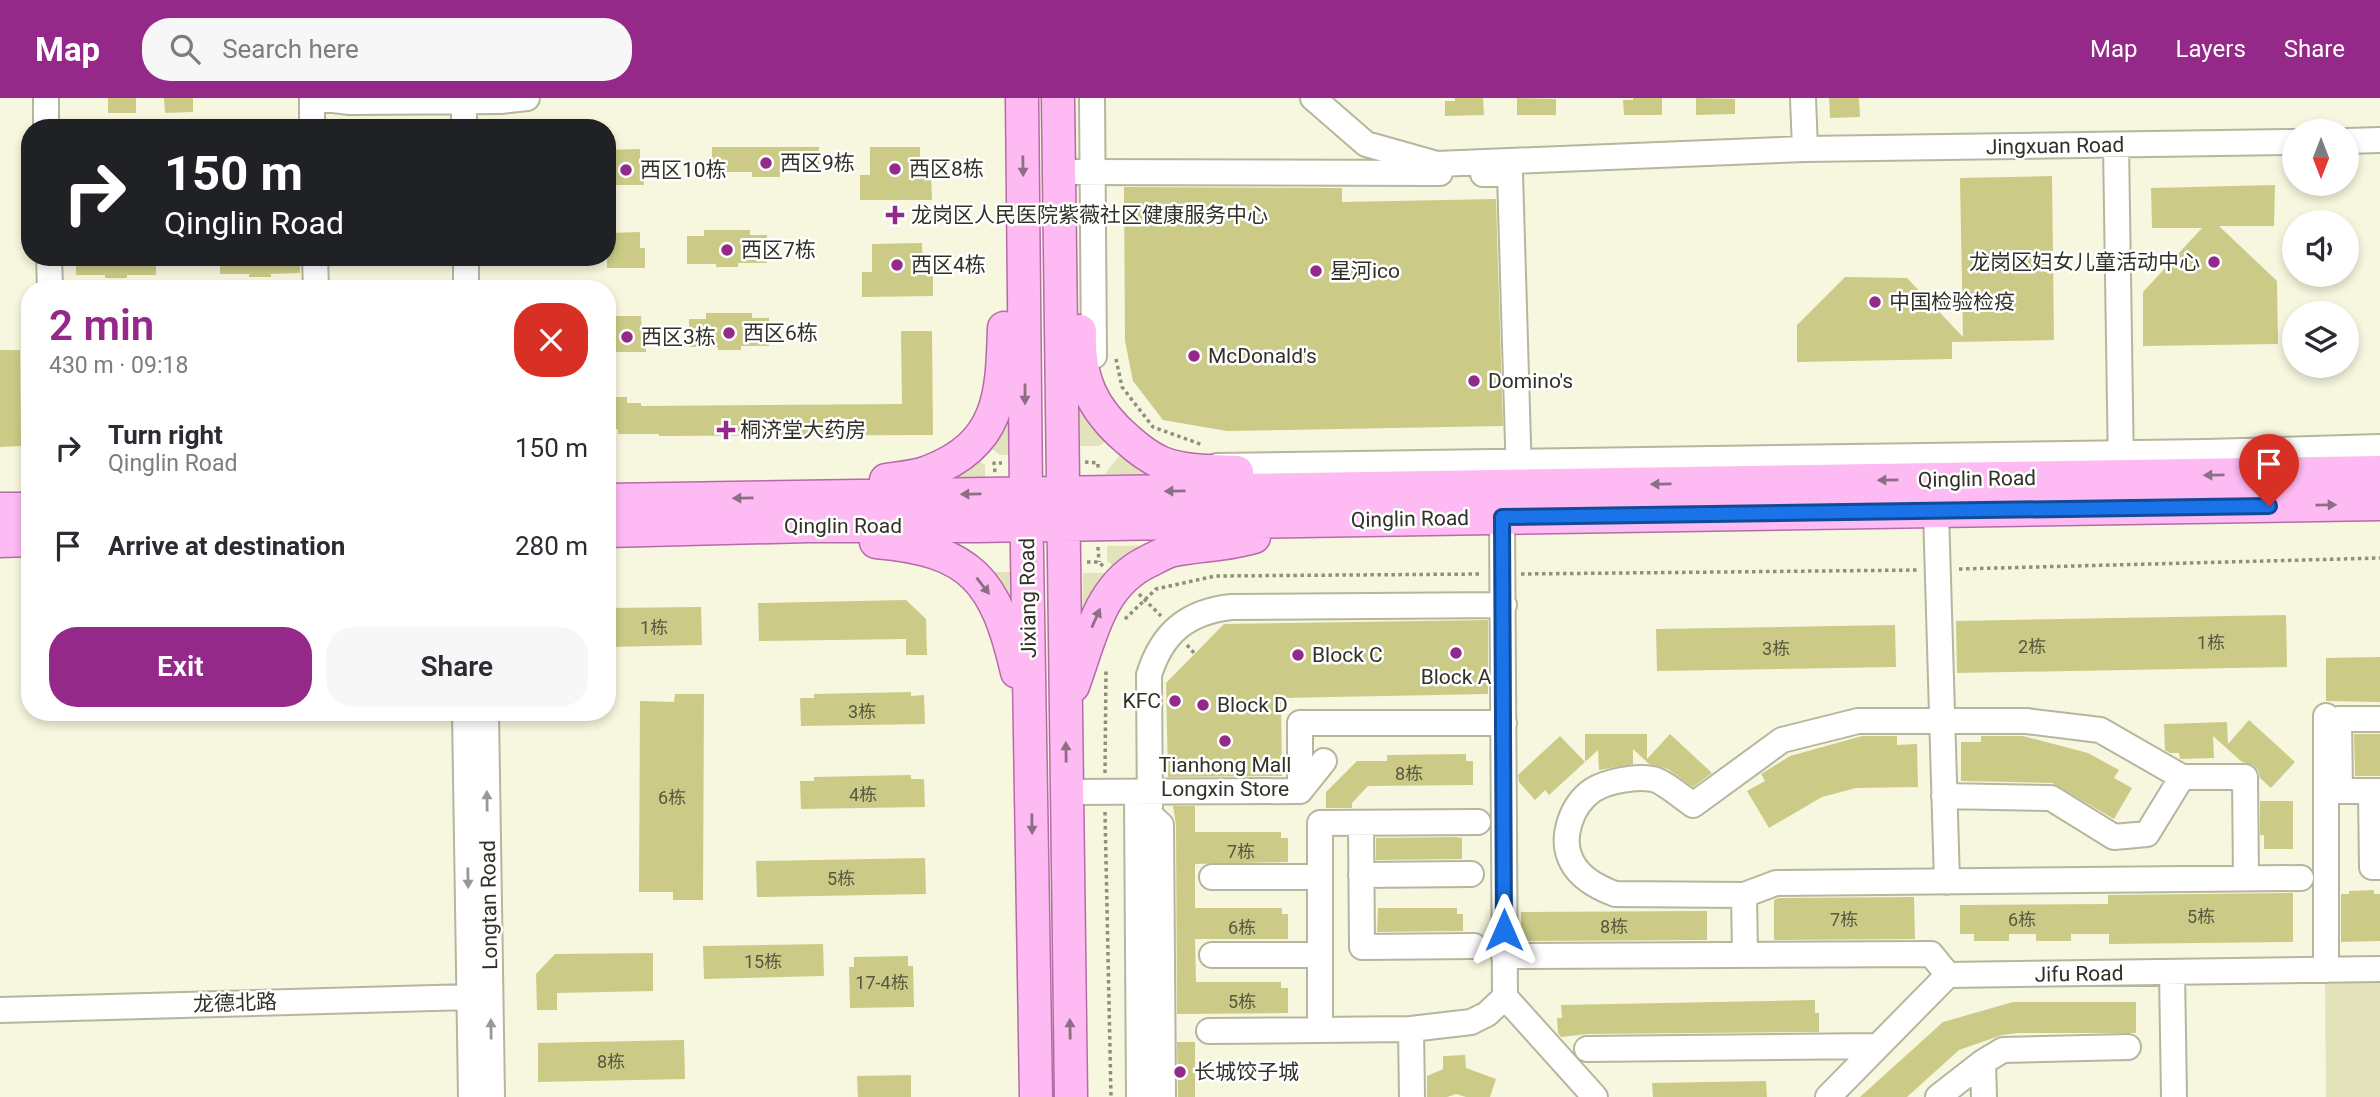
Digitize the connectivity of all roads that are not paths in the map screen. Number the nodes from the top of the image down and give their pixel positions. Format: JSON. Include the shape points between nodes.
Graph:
{"nodes":[{"id":1,"x":46,"y":98,"type":"edge"},
{"id":2,"x":314,"y":98,"type":"edge"},
{"id":3,"x":527,"y":98,"type":"edge"},
{"id":4,"x":1021,"y":98,"type":"edge"},
{"id":5,"x":1058,"y":98,"type":"edge"},
{"id":6,"x":1091,"y":98,"type":"edge"},
{"id":7,"x":1313,"y":98,"type":"edge"},
{"id":8,"x":1803,"y":98,"type":"edge"},
{"id":9,"x":464,"y":100,"type":"edge"},
{"id":10,"x":46,"y":119,"type":"edge"},
{"id":11,"x":313,"y":119,"type":"edge"},
{"id":12,"x":464,"y":119,"type":"edge"},
{"id":13,"x":2380,"y":140,"type":"edge"},
{"id":14,"x":2359,"y":141,"type":"edge"},
{"id":15,"x":2282,"y":142,"type":"edge"},
{"id":16,"x":2116,"y":145,"type":"junction"},
{"id":17,"x":1811,"y":149,"type":"junction"},
{"id":18,"x":1059,"y":173,"type":"junction"},
{"id":19,"x":1092,"y":173,"type":"junction"},
{"id":20,"x":1060,"y":271,"type":"junction"},
{"id":21,"x":1024,"y":275,"type":"junction"},
{"id":22,"x":2380,"y":447,"type":"edge"},
{"id":23,"x":2121,"y":465,"type":"junction"},
{"id":24,"x":2380,"y":472,"type":"edge"},
{"id":25,"x":1519,"y":474,"type":"junction"},
{"id":26,"x":1402,"y":488,"type":"junction"},
{"id":27,"x":1292,"y":489,"type":"junction"},
{"id":28,"x":1063,"y":493,"type":"junction"},
{"id":29,"x":1026,"y":494,"type":"junction"},
{"id":30,"x":616,"y":500,"type":"edge"},
{"id":31,"x":2380,"y":504,"type":"edge"},
{"id":32,"x":0,"y":509,"type":"edge"},
{"id":33,"x":21,"y":509,"type":"edge"},
{"id":34,"x":809,"y":511,"type":"junction"},
{"id":35,"x":1936,"y":511,"type":"junction"},
{"id":36,"x":1502,"y":517,"type":"junction"},
{"id":37,"x":1290,"y":520,"type":"junction"},
{"id":38,"x":1351,"y":520,"type":"junction"},
{"id":39,"x":1063,"y":524,"type":"junction"},
{"id":40,"x":1026,"y":525,"type":"junction"},
{"id":41,"x":616,"y":530,"type":"edge"},
{"id":42,"x":21,"y":540,"type":"edge"},
{"id":43,"x":0,"y":541,"type":"edge"},
{"id":44,"x":1504,"y":606,"type":"junction"},
{"id":45,"x":1030,"y":706,"type":"junction"},
{"id":46,"x":1065,"y":706,"type":"junction"},
{"id":47,"x":2326,"y":716,"type":"dead end"},
{"id":48,"x":2380,"y":719,"type":"edge"},
{"id":49,"x":1942,"y":720,"type":"junction"},
{"id":50,"x":465,"y":721,"type":"edge"},
{"id":51,"x":486,"y":721,"type":"edge"},
{"id":52,"x":1456,"y":723,"type":"junction"},
{"id":53,"x":1504,"y":723,"type":"junction"},
{"id":54,"x":1412,"y":735,"type":"dead end"},
{"id":55,"x":1324,"y":761,"type":"dead end"},
{"id":56,"x":2182,"y":777,"type":"junction"},
{"id":57,"x":1300,"y":791,"type":"junction"},
{"id":58,"x":2376,"y":791,"type":"edge"},
{"id":59,"x":1067,"y":792,"type":"junction"},
{"id":60,"x":1143,"y":792,"type":"junction"},
{"id":61,"x":1944,"y":796,"type":"junction"},
{"id":62,"x":1361,"y":822,"type":"junction"},
{"id":63,"x":1478,"y":822,"type":"dead end"},
{"id":64,"x":2380,"y":867,"type":"edge"},
{"id":65,"x":1471,"y":874,"type":"dead end"},
{"id":66,"x":1361,"y":875,"type":"junction"},
{"id":67,"x":1212,"y":877,"type":"dead end"},
{"id":68,"x":1320,"y":877,"type":"junction"},
{"id":69,"x":2246,"y":878,"type":"junction"},
{"id":70,"x":2301,"y":878,"type":"dead end"},
{"id":71,"x":1947,"y":881,"type":"junction"},
{"id":72,"x":1744,"y":895,"type":"junction"},
{"id":73,"x":1474,"y":946,"type":"dead end"},
{"id":74,"x":1745,"y":954,"type":"junction"},
{"id":75,"x":1212,"y":955,"type":"dead end"},
{"id":76,"x":1320,"y":955,"type":"junction"},
{"id":77,"x":1504,"y":956,"type":"junction"},
{"id":78,"x":2380,"y":969,"type":"edge"},
{"id":79,"x":2326,"y":970,"type":"junction"},
{"id":80,"x":2172,"y":972,"type":"junction"},
{"id":81,"x":1948,"y":975,"type":"junction"},
{"id":82,"x":470,"y":997,"type":"junction"},
{"id":83,"x":1505,"y":998,"type":"junction"},
{"id":84,"x":0,"y":1010,"type":"edge"},
{"id":85,"x":1411,"y":1029,"type":"junction"},
{"id":86,"x":1320,"y":1030,"type":"junction"},
{"id":87,"x":1209,"y":1031,"type":"dead end"},
{"id":88,"x":1878,"y":1046,"type":"junction"},
{"id":89,"x":2128,"y":1047,"type":"dead end"},
{"id":90,"x":1587,"y":1049,"type":"dead end"},
{"id":91,"x":1983,"y":1062,"type":"junction"},
{"id":92,"x":471,"y":1097,"type":"edge"},
{"id":93,"x":492,"y":1097,"type":"edge"},
{"id":94,"x":1036,"y":1097,"type":"edge"},
{"id":95,"x":1071,"y":1097,"type":"edge"},
{"id":96,"x":1139,"y":1097,"type":"edge"},
{"id":97,"x":1163,"y":1097,"type":"edge"},
{"id":98,"x":1412,"y":1097,"type":"edge"},
{"id":99,"x":1595,"y":1097,"type":"edge"},
{"id":100,"x":1828,"y":1097,"type":"edge"},
{"id":101,"x":1938,"y":1097,"type":"edge"},
{"id":102,"x":1984,"y":1097,"type":"edge"},
{"id":103,"x":2174,"y":1097,"type":"edge"}],
"edges":[{"from":1,"to":10,"type":"street"},
{"from":2,"to":9,"type":"street","via":[[350,102]]},
{"from":2,"to":11,"type":"street"},
{"from":3,"to":9,"type":"street"},
{"from":4,"to":21,"type":"main road","name":"Jixiang Road","one_way":true},
{"from":5,"to":18,"type":"main road","name":"Jixiang Road"},
{"from":6,"to":19,"type":"street"},
{"from":7,"to":17,"type":"street","name":"Jingxuan Road","via":[[1366,144],[1437,164]]},
{"from":8,"to":17,"type":"street"},
{"from":9,"to":12,"type":"street"},
{"from":13,"to":14,"type":"street"},
{"from":15,"to":16,"type":"street","name":"Jingxuan Road"},
{"from":16,"to":17,"type":"street","name":"Jingxuan Road"},
{"from":16,"to":23,"type":"street"},
{"from":18,"to":19,"type":"street"},
{"from":18,"to":20,"type":"main road","name":"Jixiang Road"},
{"from":19,"to":25,"type":"street","via":[[1094,378],[1123,426],[1152,452],[1214,466]]},
{"from":19,"to":25,"type":"street","via":[[1510,174]]},
{"from":20,"to":27,"type":"main road","via":[[1080,318],[1079,352],[1090,397],[1108,423],[1143,454],[1165,464],[1206,471],[1263,472]]},
{"from":20,"to":28,"type":"main road","name":"Jixiang Road"},
{"from":21,"to":29,"type":"main road","name":"Jixiang Road","one_way":true},
{"from":21,"to":34,"type":"main road","via":[[1004,321],[1002,381],[997,407],[984,434],[960,456],[927,473],[826,487]]},
{"from":22,"to":23,"type":"street"},
{"from":24,"to":23,"type":"main road","name":"Qinglin Road","one_way":true},
{"from":23,"to":25,"type":"main road","name":"Qinglin Road"},
{"from":25,"to":26,"type":"main road","name":"Qinglin Road"},
{"from":26,"to":27,"type":"main road","name":"Qinglin Road"},
{"from":26,"to":38,"type":"main road","via":[[1376,498],[1316,504],[1316,510]]},
{"from":27,"to":28,"type":"main road","name":"Qinglin Road","one_way":true},
{"from":28,"to":29,"type":"main road","name":"Qinglin Road"},
{"from":28,"to":39,"type":"main road","name":"Jixiang Road"},
{"from":29,"to":34,"type":"main road","name":"Qinglin Road","one_way":true},
{"from":29,"to":40,"type":"main road","name":"Jixiang Road"},
{"from":34,"to":30,"type":"main road","name":"Qinglin Road","one_way":true},
{"from":35,"to":31,"type":"main road","name":"Qinglin Road","one_way":true},
{"from":32,"to":33,"type":"main road"},
{"from":34,"to":40,"type":"main road","name":"Qinglin Road"},
{"from":34,"to":41,"type":"main road","name":"Qinglin Road"},
{"from":34,"to":45,"type":"main road","one_way":true,"via":[[820,534],[833,539],[909,545],[948,557],[971,571],[996,602]]},
{"from":35,"to":36,"type":"main road","name":"Qinglin Road"},
{"from":35,"to":49,"type":"street"},
{"from":36,"to":38,"type":"main road","name":"Qinglin Road"},
{"from":36,"to":44,"type":"street"},
{"from":37,"to":38,"type":"main road","name":"Qinglin Road"},
{"from":37,"to":39,"type":"main road","name":"Qinglin Road"},
{"from":46,"to":37,"type":"main road","one_way":true,"via":[[1105,599],[1110,571],[1138,566],[1170,551],[1246,539]]},
{"from":39,"to":40,"type":"main road","name":"Qinglin Road"},
{"from":39,"to":46,"type":"main road","name":"Jixiang Road"},
{"from":40,"to":45,"type":"main road","name":"Jixiang Road"},
{"from":42,"to":43,"type":"main road"},
{"from":44,"to":53,"type":"street"},
{"from":44,"to":60,"type":"street","via":[[1231,607],[1200,613],[1174,630],[1158,651],[1149,675]]},
{"from":45,"to":94,"type":"main road","name":"Jixiang Road","one_way":true},
{"from":59,"to":46,"type":"main road","name":"Jixiang Road","one_way":true},
{"from":47,"to":79,"type":"street"},
{"from":48,"to":58,"type":"street","via":[[2339,719],[2340,791]]},
{"from":49,"to":56,"type":"street","via":[[2026,721],[2100,730]]},
{"from":49,"to":61,"type":"street"},
{"from":49,"to":72,"type":"street","via":[[1858,721],[1782,740],[1693,805],[1653,779],[1616,780],[1593,790],[1568,823],[1566,841],[1572,863],[1606,891]]},
{"from":50,"to":82,"type":"street","name":"Longtan Road","one_way":true},
{"from":93,"to":51,"type":"street","name":"Longtan Road","one_way":true},
{"from":52,"to":53,"type":"street"},
{"from":52,"to":54,"type":"street","via":[[1432,735]]},
{"from":52,"to":57,"type":"street","via":[[1300,723]]},
{"from":53,"to":77,"type":"street"},
{"from":55,"to":57,"type":"street"},
{"from":56,"to":61,"type":"street","via":[[2147,834],[2113,837],[2051,798]]},
{"from":56,"to":69,"type":"street","via":[[2245,777]]},
{"from":57,"to":60,"type":"street"},
{"from":58,"to":64,"type":"street","via":[[2372,867]]},
{"from":59,"to":60,"type":"street"},
{"from":95,"to":59,"type":"main road","name":"Jixiang Road","one_way":true},
{"from":60,"to":96,"type":"street"},
{"from":60,"to":97,"type":"street","via":[[1150,815],[1161,825]]},
{"from":61,"to":71,"type":"street"},
{"from":62,"to":63,"type":"street"},
{"from":62,"to":66,"type":"street"},
{"from":62,"to":68,"type":"street","via":[[1320,823]]},
{"from":65,"to":66,"type":"street"},
{"from":66,"to":73,"type":"street","via":[[1362,947]]},
{"from":67,"to":68,"type":"street"},
{"from":68,"to":76,"type":"street"},
{"from":69,"to":70,"type":"street"},
{"from":69,"to":71,"type":"street"},
{"from":71,"to":72,"type":"street","via":[[1776,883]]},
{"from":72,"to":74,"type":"street"},
{"from":74,"to":77,"type":"street"},
{"from":74,"to":81,"type":"street","via":[[1931,954]]},
{"from":75,"to":76,"type":"street"},
{"from":76,"to":86,"type":"street"},
{"from":77,"to":83,"type":"street"},
{"from":78,"to":79,"type":"street","name":"Jifu Road"},
{"from":79,"to":80,"type":"street","name":"Jifu Road"},
{"from":80,"to":81,"type":"street","name":"Jifu Road"},
{"from":80,"to":103,"type":"street"},
{"from":81,"to":88,"type":"street"},
{"from":82,"to":84,"type":"street","name":"龙德北路"},
{"from":82,"to":92,"type":"street","name":"Longtan Road"},
{"from":83,"to":85,"type":"street","via":[[1471,1023]]},
{"from":83,"to":99,"type":"street"},
{"from":85,"to":86,"type":"street"},
{"from":85,"to":98,"type":"street"},
{"from":86,"to":87,"type":"street"},
{"from":88,"to":90,"type":"street"},
{"from":88,"to":100,"type":"street"},
{"from":89,"to":91,"type":"street","via":[[2003,1050]]},
{"from":91,"to":101,"type":"street"},
{"from":91,"to":102,"type":"street"}]}
